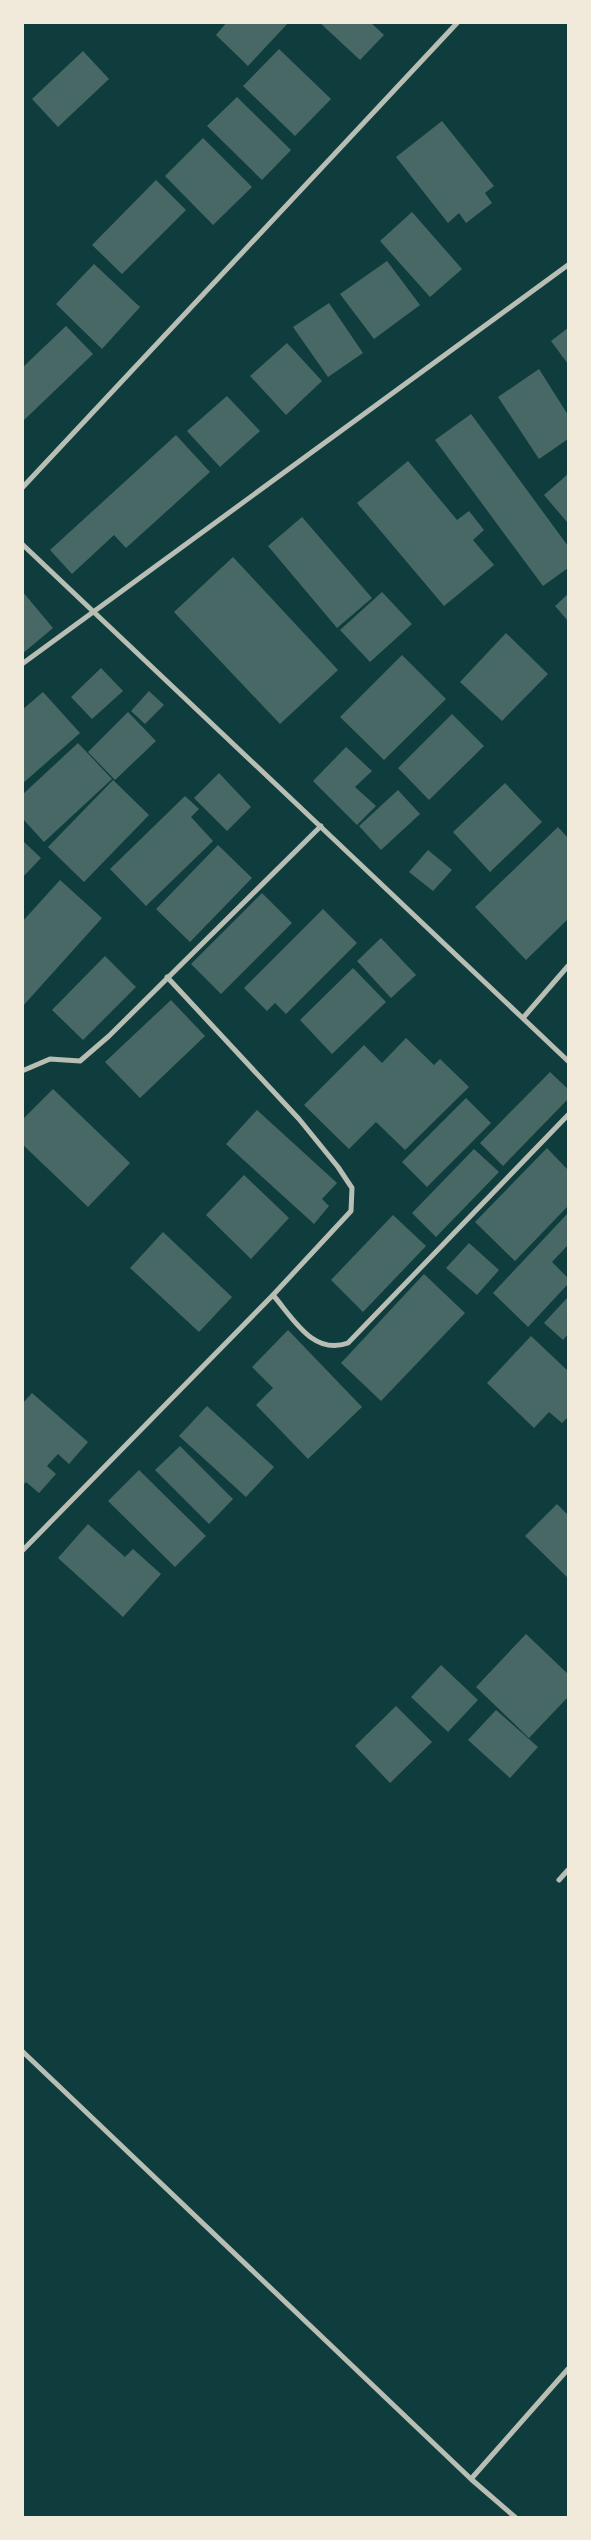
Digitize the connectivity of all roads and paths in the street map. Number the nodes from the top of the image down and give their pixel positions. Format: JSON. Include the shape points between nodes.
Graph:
{"nodes":[{"id":1,"x":458,"y":22,"type":"edge"},
{"id":2,"x":568,"y":265,"type":"edge"},
{"id":3,"x":22,"y":488,"type":"edge"},
{"id":4,"x":22,"y":544,"type":"edge"},
{"id":5,"x":94,"y":611,"type":"junction"},
{"id":6,"x":22,"y":664,"type":"edge"},
{"id":7,"x":321,"y":826,"type":"junction"},
{"id":8,"x":568,"y":966,"type":"edge"},
{"id":9,"x":167,"y":977,"type":"junction"},
{"id":10,"x":523,"y":1018,"type":"junction"},
{"id":11,"x":568,"y":1061,"type":"edge"},
{"id":12,"x":22,"y":1071,"type":"edge"},
{"id":13,"x":568,"y":1115,"type":"edge"},
{"id":14,"x":273,"y":1295,"type":"junction"},
{"id":15,"x":22,"y":1551,"type":"edge"},
{"id":16,"x":568,"y":1870,"type":"edge"},
{"id":17,"x":559,"y":1880,"type":"dead end"},
{"id":18,"x":22,"y":2051,"type":"edge"},
{"id":19,"x":568,"y":2369,"type":"edge"},
{"id":20,"x":471,"y":2479,"type":"junction"},
{"id":21,"x":516,"y":2518,"type":"edge"}],
"edges":[{"from":1,"to":3,"type":"street"},
{"from":2,"to":5,"type":"street"},
{"from":4,"to":5,"type":"street"},
{"from":5,"to":6,"type":"street"},
{"from":5,"to":7,"type":"street"},
{"from":7,"to":9,"type":"street"},
{"from":7,"to":10,"type":"street"},
{"from":8,"to":10,"type":"street"},
{"from":9,"to":12,"type":"street","via":[[109,1036],[80,1060],[50,1059]]},
{"from":9,"to":14,"type":"street","via":[[299,1119],[352,1188],[351,1211]]},
{"from":10,"to":11,"type":"street"},
{"from":13,"to":14,"type":"street","via":[[348,1342],[337,1347],[323,1346],[310,1338]]},
{"from":14,"to":15,"type":"street"},
{"from":16,"to":17,"type":"street"},
{"from":18,"to":20,"type":"street"},
{"from":19,"to":20,"type":"street"},
{"from":20,"to":21,"type":"street"}]}
